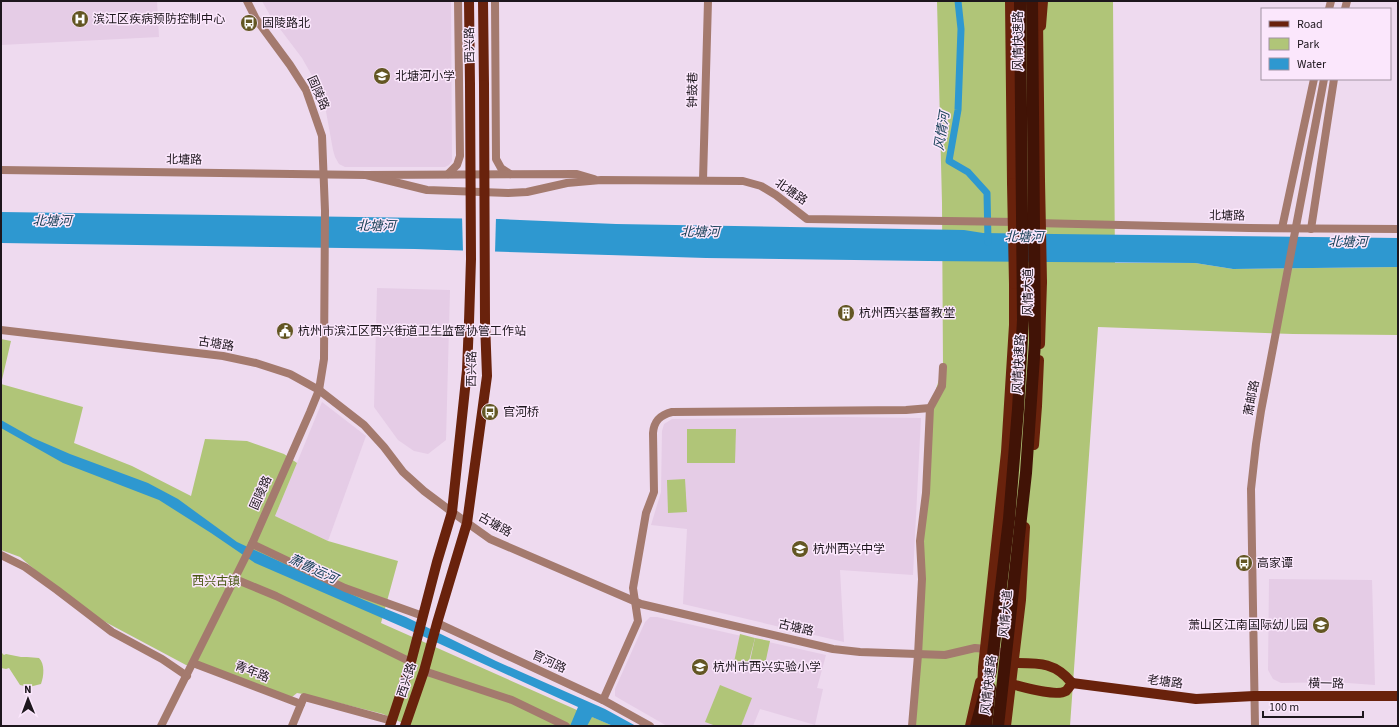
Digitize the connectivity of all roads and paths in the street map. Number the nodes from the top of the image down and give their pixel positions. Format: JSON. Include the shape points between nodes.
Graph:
{"nodes":[{"id":1,"x":246,"y":1,"type":"edge"},
{"id":2,"x":458,"y":1,"type":"edge"},
{"id":3,"x":469,"y":1,"type":"edge"},
{"id":4,"x":483,"y":1,"type":"edge"},
{"id":5,"x":495,"y":1,"type":"edge"},
{"id":6,"x":708,"y":1,"type":"edge"},
{"id":7,"x":1010,"y":1,"type":"edge"},
{"id":8,"x":1020,"y":1,"type":"edge"},
{"id":9,"x":1032,"y":1,"type":"edge"},
{"id":10,"x":1038,"y":1,"type":"edge"},
{"id":11,"x":1043,"y":1,"type":"edge"},
{"id":12,"x":1039,"y":44,"type":"junction"},
{"id":13,"x":1314,"y":80,"type":"edge"},
{"id":14,"x":1324,"y":80,"type":"edge"},
{"id":15,"x":1334,"y":80,"type":"edge"},
{"id":16,"x":1,"y":170,"type":"edge"},
{"id":17,"x":324,"y":174,"type":"junction"},
{"id":18,"x":448,"y":174,"type":"junction"},
{"id":19,"x":510,"y":174,"type":"junction"},
{"id":20,"x":366,"y":176,"type":"junction"},
{"id":21,"x":601,"y":180,"type":"junction"},
{"id":22,"x":703,"y":180,"type":"junction"},
{"id":23,"x":1282,"y":228,"type":"junction"},
{"id":24,"x":1296,"y":228,"type":"junction"},
{"id":25,"x":1311,"y":229,"type":"junction"},
{"id":26,"x":1398,"y":229,"type":"edge"},
{"id":27,"x":1,"y":330,"type":"edge"},
{"id":28,"x":943,"y":367,"type":"dead end"},
{"id":29,"x":319,"y":390,"type":"junction"},
{"id":30,"x":930,"y":408,"type":"junction"},
{"id":31,"x":452,"y":512,"type":"junction"},
{"id":32,"x":467,"y":523,"type":"junction"},
{"id":33,"x":252,"y":545,"type":"junction"},
{"id":34,"x":1,"y":555,"type":"edge"},
{"id":35,"x":235,"y":579,"type":"junction"},
{"id":36,"x":636,"y":600,"type":"junction"},
{"id":37,"x":422,"y":618,"type":"junction"},
{"id":38,"x":436,"y":624,"type":"junction"},
{"id":39,"x":986,"y":649,"type":"junction"},
{"id":40,"x":918,"y":655,"type":"junction"},
{"id":41,"x":411,"y":662,"type":"junction"},
{"id":42,"x":193,"y":663,"type":"junction"},
{"id":43,"x":1014,"y":663,"type":"junction"},
{"id":44,"x":987,"y":669,"type":"junction"},
{"id":45,"x":424,"y":671,"type":"junction"},
{"id":46,"x":187,"y":676,"type":"junction"},
{"id":47,"x":1072,"y":683,"type":"junction"},
{"id":48,"x":1011,"y":684,"type":"junction"},
{"id":49,"x":1254,"y":696,"type":"junction"},
{"id":50,"x":1398,"y":696,"type":"edge"},
{"id":51,"x":603,"y":700,"type":"junction"},
{"id":52,"x":303,"y":701,"type":"junction"},
{"id":53,"x":391,"y":723,"type":"edge"},
{"id":54,"x":162,"y":726,"type":"edge"},
{"id":55,"x":292,"y":726,"type":"edge"},
{"id":56,"x":405,"y":726,"type":"edge"},
{"id":57,"x":566,"y":726,"type":"edge"},
{"id":58,"x":650,"y":726,"type":"edge"},
{"id":59,"x":912,"y":726,"type":"edge"},
{"id":60,"x":970,"y":726,"type":"edge"},
{"id":61,"x":976,"y":726,"type":"edge"},
{"id":62,"x":980,"y":726,"type":"edge"},
{"id":63,"x":986,"y":726,"type":"edge"},
{"id":64,"x":998,"y":726,"type":"edge"},
{"id":65,"x":1006,"y":726,"type":"edge"},
{"id":66,"x":1255,"y":726,"type":"edge"}],
"edges":[{"from":1,"to":17,"type":"street","name":"固陵路","via":[[306,90],[322,136]]},
{"from":2,"to":18,"type":"street","name":"西兴路","via":[[460,156],[457,165]]},
{"from":3,"to":31,"type":"main road","name":"西兴路","bridge":true,"via":[[471,259],[467,370]]},
{"from":4,"to":32,"type":"main road","name":"西兴路","bridge":true,"via":[[487,376]]},
{"from":5,"to":19,"type":"street","name":"西兴路","via":[[496,159],[501,168]]},
{"from":6,"to":22,"type":"street","name":"钟鼓巷"},
{"from":7,"to":39,"type":"main road","name":"风情大道","bridge":true,"via":[[1014,325],[1006,452]]},
{"from":8,"to":44,"type":"highway","name":"风情快速路","bridge":true,"via":[[1022,320],[1017,423],[1009,519]]},
{"from":9,"to":64,"type":"highway","name":"风情快速路","bridge":true,"via":[[1035,342],[1026,473]]},
{"from":10,"to":12,"type":"main road","name":"风情大道"},
{"from":11,"to":12,"type":"main road"},
{"from":12,"to":43,"type":"main road","name":"风情大道","bridge":true,"via":[[1042,318],[1037,406]]},
{"from":13,"to":23,"type":"street"},
{"from":14,"to":24,"type":"street","name":"萧邮路"},
{"from":15,"to":25,"type":"street"},
{"from":16,"to":17,"type":"street","name":"北塘路"},
{"from":17,"to":20,"type":"street","name":"北塘路"},
{"from":17,"to":29,"type":"street","name":"固陵路","via":[[324,359]]},
{"from":18,"to":19,"type":"street","name":"北塘路"},
{"from":18,"to":20,"type":"street","name":"北塘路"},
{"from":19,"to":21,"type":"street","name":"北塘路","via":[[577,174]]},
{"from":20,"to":21,"type":"street","name":"北塘路","via":[[427,190],[508,193]]},
{"from":21,"to":22,"type":"street","name":"北塘路"},
{"from":22,"to":23,"type":"street","name":"北塘路","via":[[742,181],[761,186],[808,219]]},
{"from":23,"to":24,"type":"street","name":"北塘路"},
{"from":24,"to":25,"type":"street","name":"北塘路"},
{"from":24,"to":49,"type":"street","name":"萧邮路","via":[[1256,444],[1251,489]]},
{"from":25,"to":26,"type":"street","name":"北塘路"},
{"from":27,"to":29,"type":"street","name":"古塘路","via":[[223,356],[290,374]]},
{"from":28,"to":30,"type":"street","via":[[942,386]]},
{"from":29,"to":31,"type":"street","name":"古塘路","via":[[364,425],[403,472]]},
{"from":29,"to":33,"type":"street","name":"固陵路"},
{"from":30,"to":36,"type":"street","via":[[664,414],[654,425],[654,492],[646,513],[634,581]]},
{"from":30,"to":40,"type":"street","via":[[926,493],[920,541],[922,579]]},
{"from":31,"to":32,"type":"street","name":"古塘路"},
{"from":31,"to":37,"type":"main road","name":"西兴路"},
{"from":32,"to":36,"type":"street","name":"古塘路","via":[[490,539]]},
{"from":32,"to":38,"type":"main road","name":"西兴路"},
{"from":33,"to":35,"type":"street","name":"固陵路"},
{"from":33,"to":37,"type":"street","via":[[345,588]]},
{"from":34,"to":46,"type":"street","via":[[25,567],[112,632],[162,659]]},
{"from":35,"to":41,"type":"street","via":[[276,596]]},
{"from":35,"to":42,"type":"street","name":"固陵路"},
{"from":36,"to":40,"type":"street","name":"古塘路","via":[[649,606],[833,649]]},
{"from":36,"to":51,"type":"street","via":[[638,621]]},
{"from":37,"to":41,"type":"main road","name":"西兴路"},
{"from":38,"to":45,"type":"main road","name":"西兴路"},
{"from":38,"to":51,"type":"street","name":"官河路"},
{"from":39,"to":40,"type":"street","name":"古塘路","via":[[975,648],[945,655]]},
{"from":39,"to":43,"type":"street","name":"古塘路","via":[[1004,653]]},
{"from":39,"to":44,"type":"main road","name":"风情大道"},
{"from":40,"to":59,"type":"street"},
{"from":41,"to":53,"type":"main road","name":"西兴路"},
{"from":42,"to":46,"type":"street","name":"固陵路"},
{"from":42,"to":52,"type":"street","name":"青年路"},
{"from":43,"to":47,"type":"main road","via":[[1039,663],[1064,674]]},
{"from":43,"to":48,"type":"main road","name":"风情大道"},
{"from":44,"to":60,"type":"main road"},
{"from":44,"to":61,"type":"highway","bridge":true},
{"from":44,"to":62,"type":"main road","name":"风情大道"},
{"from":44,"to":63,"type":"highway","name":"风情快速路","bridge":true},
{"from":45,"to":56,"type":"main road","name":"西兴路"},
{"from":45,"to":57,"type":"street","via":[[512,700]]},
{"from":46,"to":54,"type":"street","name":"固陵路"},
{"from":47,"to":48,"type":"main road","via":[[1067,690],[1059,693]]},
{"from":47,"to":49,"type":"main road","name":"老塘路","via":[[1196,699]]},
{"from":48,"to":65,"type":"main road","name":"风情大道"},
{"from":49,"to":50,"type":"main road","name":"横一路"},
{"from":49,"to":66,"type":"street","name":"萧邮路"},
{"from":51,"to":58,"type":"street","name":"官河路"},
{"from":52,"to":53,"type":"street","name":"青年路"},
{"from":52,"to":55,"type":"street"}]}
